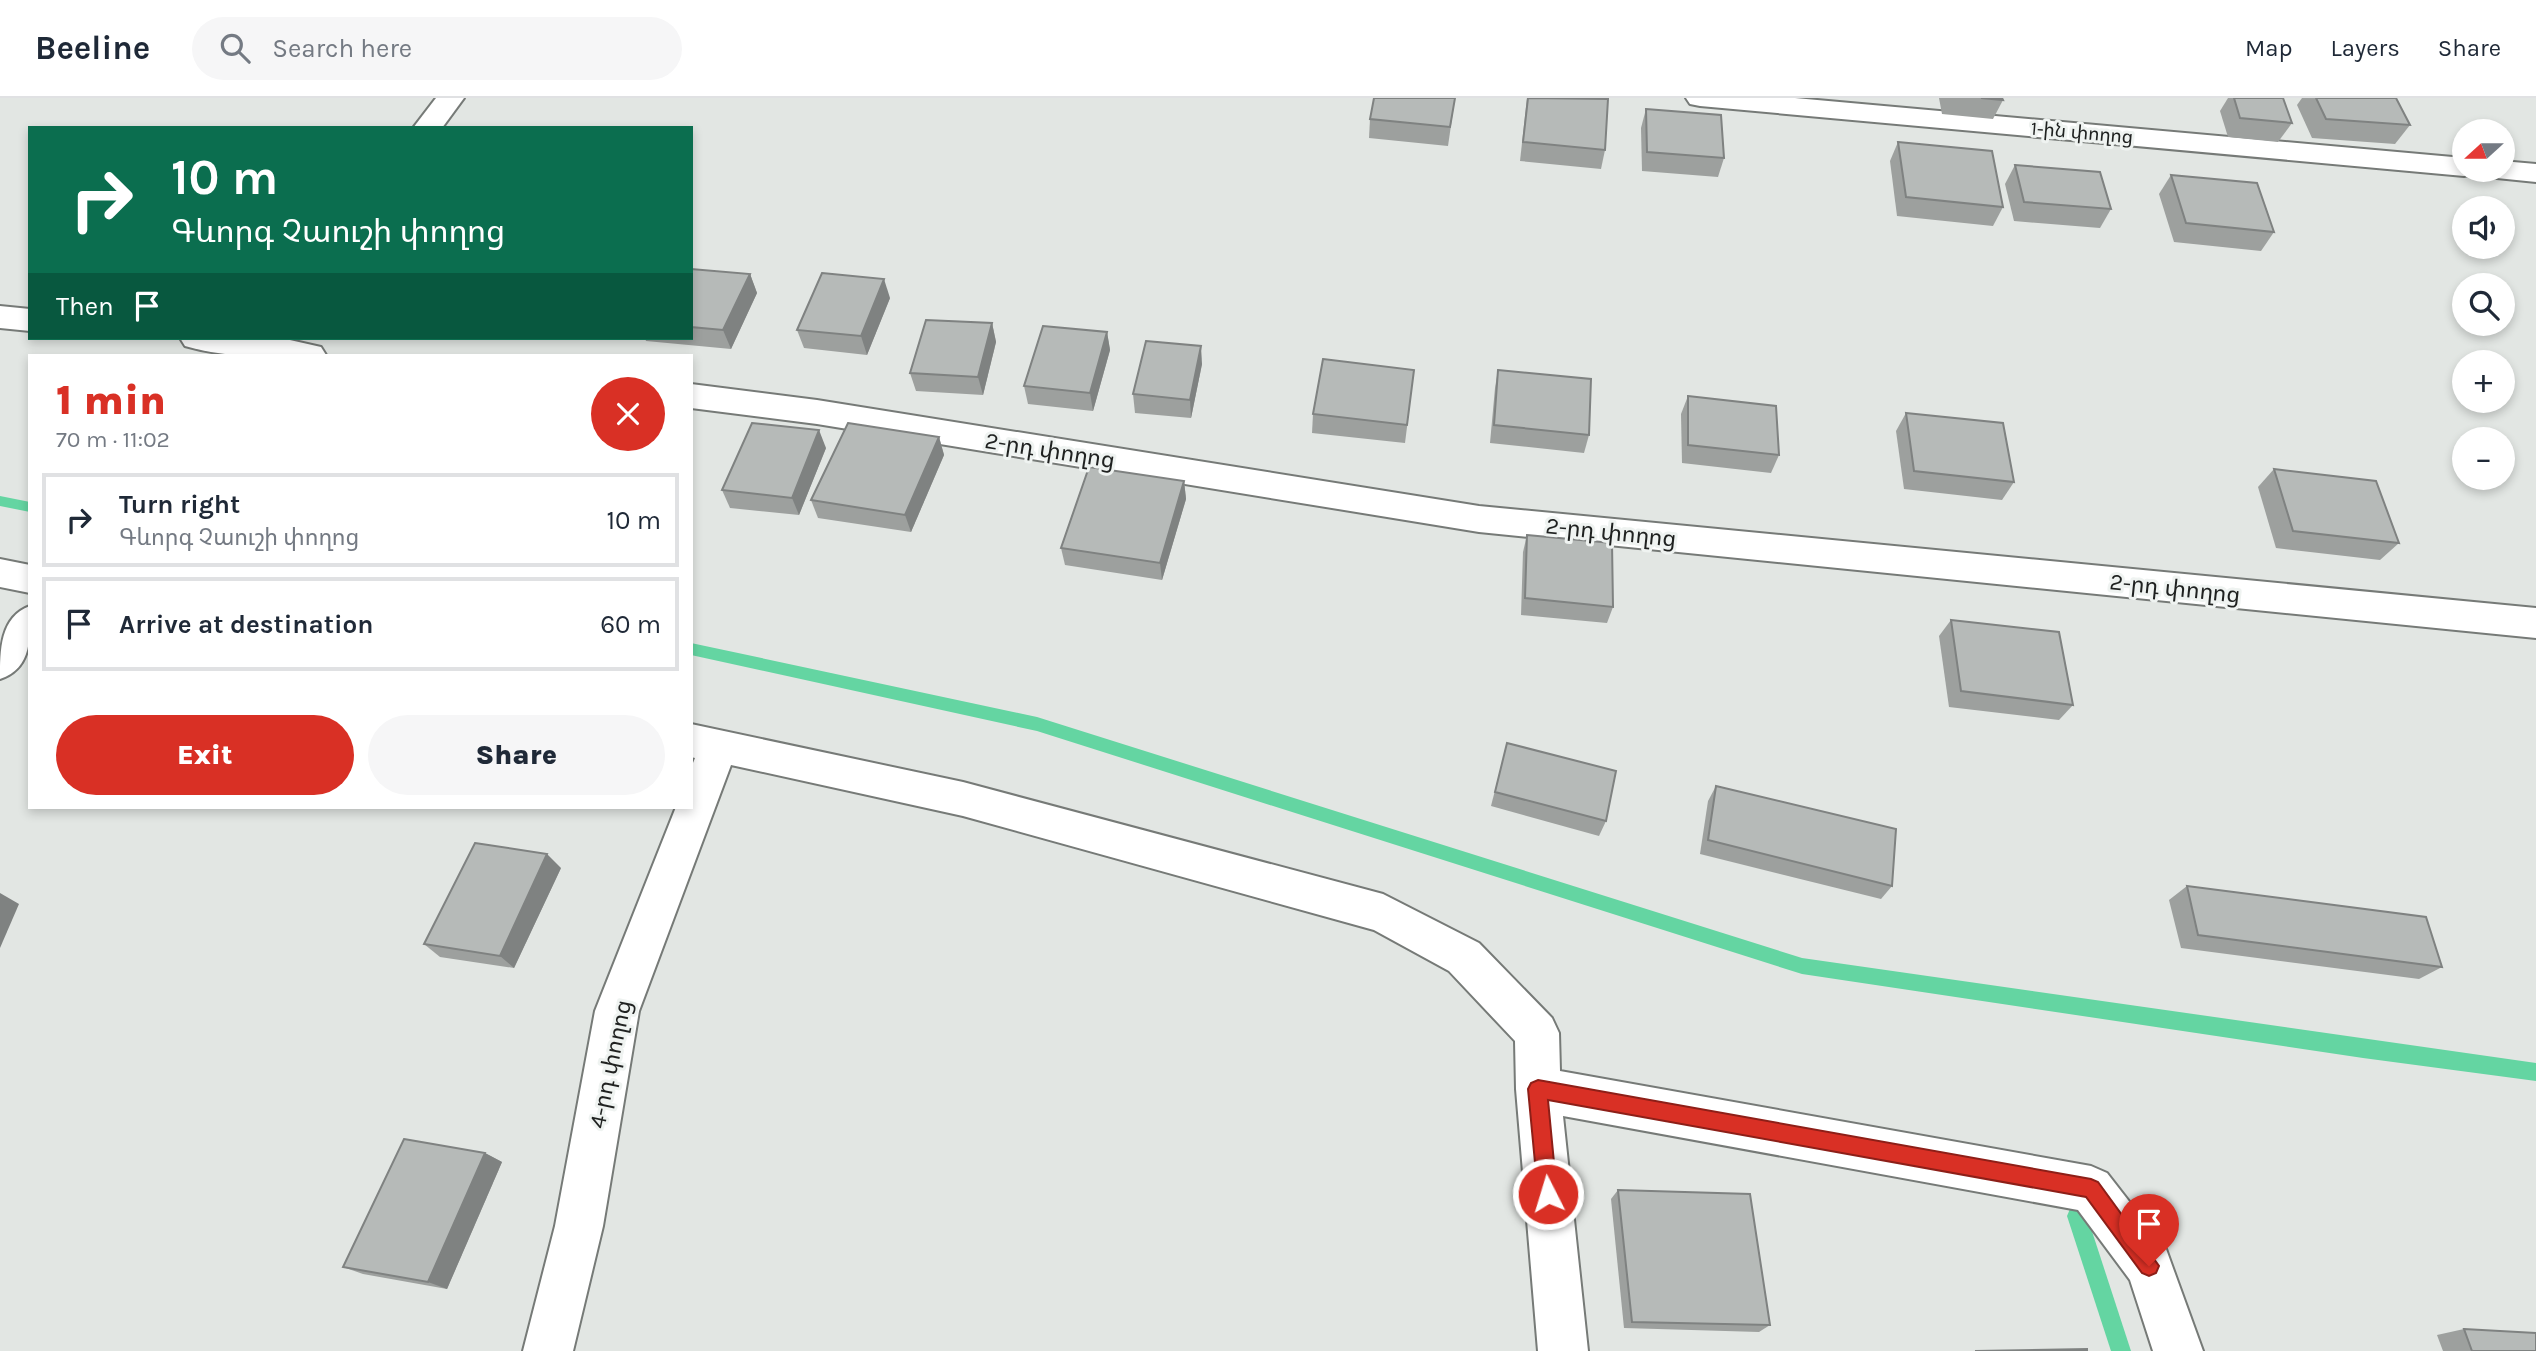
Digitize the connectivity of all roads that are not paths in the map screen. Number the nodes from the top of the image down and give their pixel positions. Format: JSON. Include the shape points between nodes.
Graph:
{"nodes":[{"id":1,"x":450,"y":98,"type":"edge"},
{"id":2,"x":1700,"y":98,"type":"edge"},
{"id":3,"x":429,"y":126,"type":"edge"},
{"id":4,"x":2452,"y":166,"type":"edge"},
{"id":5,"x":2515,"y":171,"type":"edge"},
{"id":6,"x":2536,"y":173,"type":"edge"},
{"id":7,"x":0,"y":317,"type":"edge"},
{"id":8,"x":28,"y":320,"type":"edge"},
{"id":9,"x":241,"y":340,"type":"edge"},
{"id":10,"x":264,"y":341,"type":"edge"},
{"id":11,"x":307,"y":354,"type":"edge"},
{"id":12,"x":693,"y":396,"type":"edge"},
{"id":13,"x":0,"y":573,"type":"edge"},
{"id":14,"x":28,"y":579,"type":"edge"},
{"id":15,"x":2536,"y":623,"type":"edge"},
{"id":16,"x":28,"y":624,"type":"edge"},
{"id":17,"x":0,"y":664,"type":"edge"},
{"id":18,"x":705,"y":744,"type":"edge"},
{"id":19,"x":693,"y":780,"type":"edge"},
{"id":20,"x":684,"y":809,"type":"edge"},
{"id":21,"x":1538,"y":1089,"type":"junction"},
{"id":22,"x":548,"y":1351,"type":"edge"},
{"id":23,"x":1563,"y":1351,"type":"edge"},
{"id":24,"x":2178,"y":1351,"type":"edge"}],
"edges":[{"from":1,"to":3,"type":"street"},
{"from":2,"to":4,"type":"street","name":"1-ին փողոց"},
{"from":5,"to":6,"type":"street"},
{"from":7,"to":8,"type":"street"},
{"from":9,"to":10,"type":"street"},
{"from":10,"to":11,"type":"street"},
{"from":12,"to":15,"type":"street","name":"2-րդ փողոց","via":[[831,414],[1479,519]]},
{"from":13,"to":14,"type":"street"},
{"from":16,"to":17,"type":"street"},
{"from":18,"to":19,"type":"street","name":"4-րդ փողոց"},
{"from":18,"to":21,"type":"street","via":[[963,799],[1383,913],[1464,957],[1537,1033]]},
{"from":20,"to":22,"type":"street","name":"4-րդ փողոց","via":[[617,1011],[579,1226]]},
{"from":21,"to":23,"type":"street"},
{"from":21,"to":24,"type":"street","via":[[2091,1189],[2149,1266]]}]}
